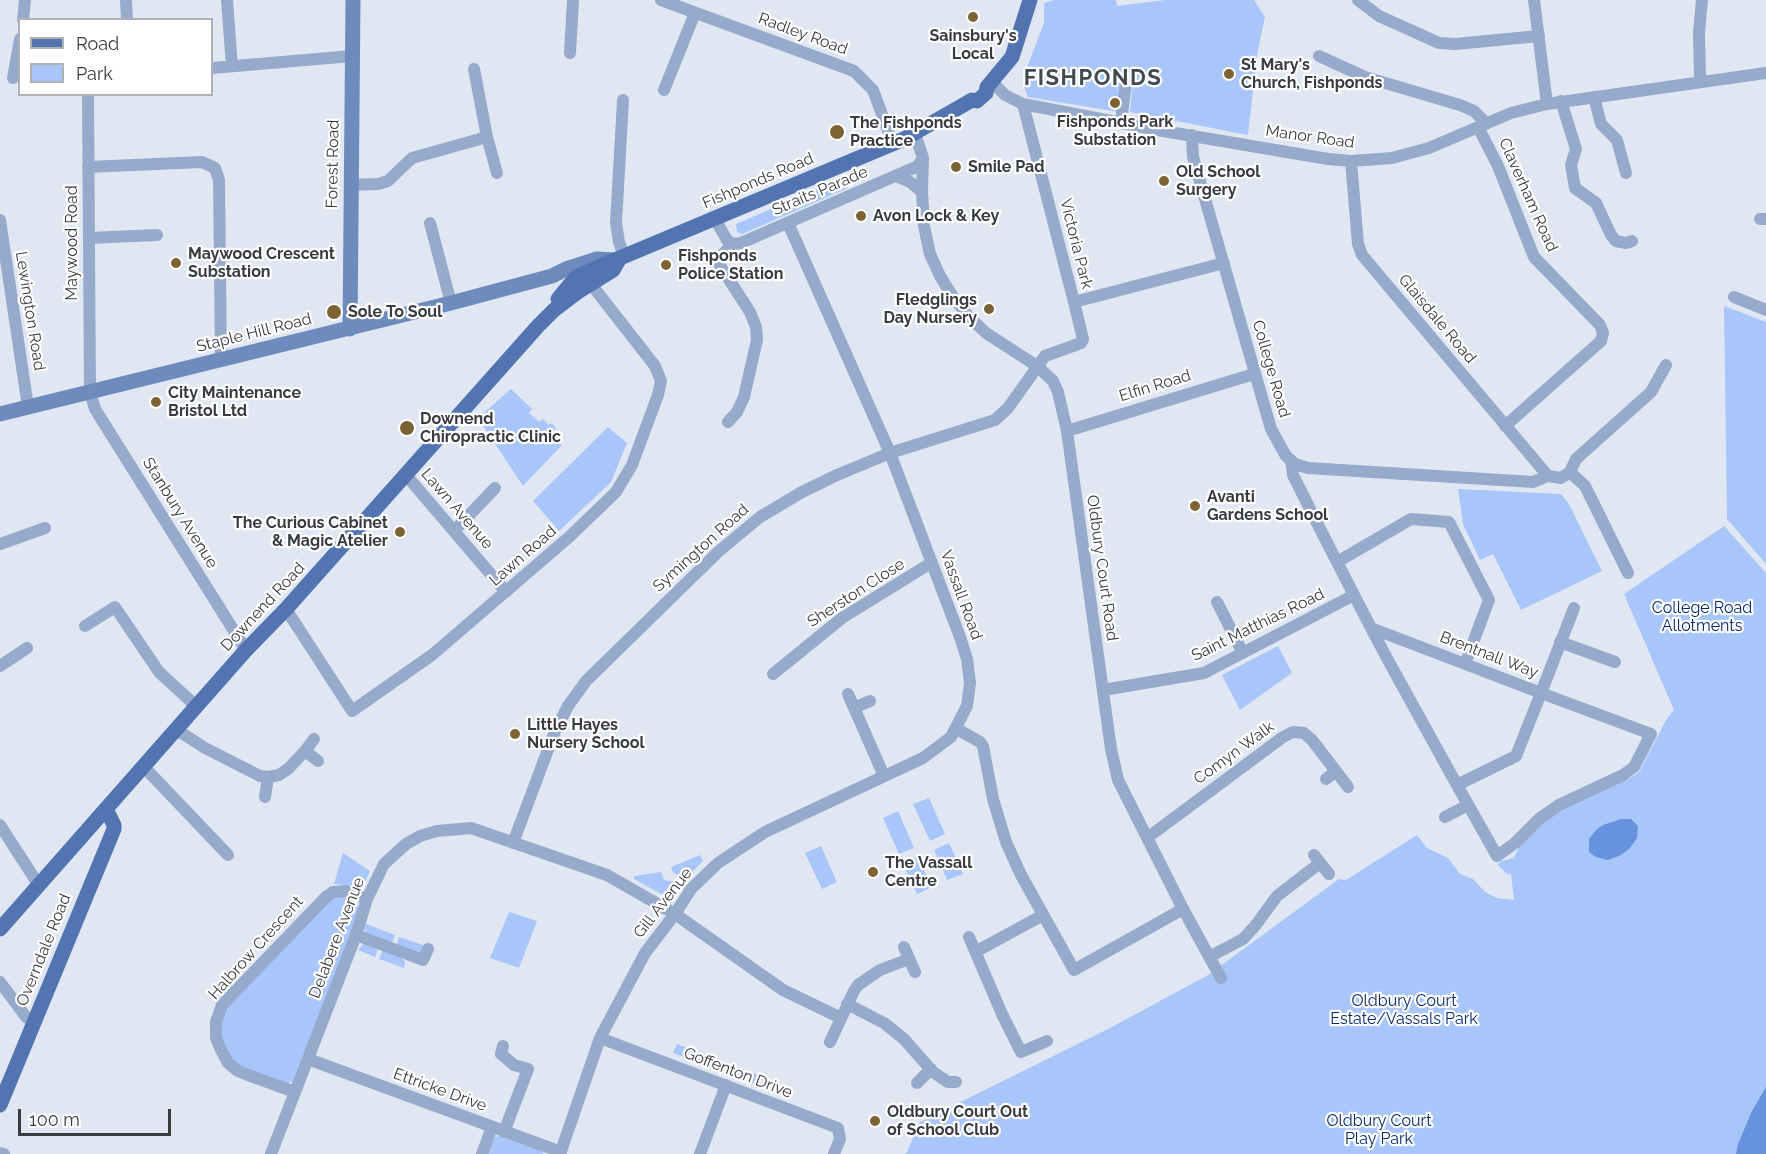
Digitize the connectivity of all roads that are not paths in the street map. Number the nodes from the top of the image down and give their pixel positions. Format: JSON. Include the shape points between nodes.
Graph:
{"nodes":[{"id":1,"x":25,"y":0,"type":"edge"},
{"id":2,"x":126,"y":0,"type":"edge"},
{"id":3,"x":227,"y":0,"type":"edge"},
{"id":4,"x":352,"y":0,"type":"edge"},
{"id":5,"x":573,"y":0,"type":"edge"},
{"id":6,"x":661,"y":0,"type":"edge"},
{"id":7,"x":1031,"y":0,"type":"edge"},
{"id":8,"x":1358,"y":0,"type":"edge"},
{"id":9,"x":1534,"y":0,"type":"edge"},
{"id":10,"x":1702,"y":0,"type":"edge"},
{"id":11,"x":694,"y":12,"type":"junction"},
{"id":12,"x":23,"y":18,"type":"edge"},
{"id":13,"x":127,"y":18,"type":"edge"},
{"id":14,"x":1539,"y":36,"type":"junction"},
{"id":15,"x":18,"y":52,"type":"edge"},
{"id":16,"x":570,"y":53,"type":"dead end"},
{"id":17,"x":1319,"y":56,"type":"dead end"},
{"id":18,"x":352,"y":57,"type":"junction"},
{"id":19,"x":232,"y":66,"type":"junction"},
{"id":20,"x":213,"y":68,"type":"edge"},
{"id":21,"x":474,"y":69,"type":"dead end"},
{"id":22,"x":1766,"y":73,"type":"edge"},
{"id":23,"x":1127,"y":75,"type":"dead end"},
{"id":24,"x":14,"y":78,"type":"edge"},
{"id":25,"x":1700,"y":81,"type":"junction"},
{"id":26,"x":989,"y":85,"type":"junction"},
{"id":27,"x":664,"y":90,"type":"dead end"},
{"id":28,"x":88,"y":96,"type":"edge"},
{"id":29,"x":1594,"y":97,"type":"junction"},
{"id":30,"x":623,"y":100,"type":"dead end"},
{"id":31,"x":1561,"y":101,"type":"junction"},
{"id":32,"x":1023,"y":104,"type":"junction"},
{"id":33,"x":1547,"y":104,"type":"junction"},
{"id":34,"x":1121,"y":122,"type":"junction"},
{"id":35,"x":1482,"y":125,"type":"junction"},
{"id":36,"x":915,"y":134,"type":"junction"},
{"id":37,"x":1192,"y":135,"type":"junction"},
{"id":38,"x":487,"y":137,"type":"junction"},
{"id":39,"x":892,"y":144,"type":"junction"},
{"id":40,"x":923,"y":158,"type":"junction"},
{"id":41,"x":1351,"y":161,"type":"junction"},
{"id":42,"x":88,"y":167,"type":"junction"},
{"id":43,"x":497,"y":173,"type":"dead end"},
{"id":44,"x":1626,"y":173,"type":"dead end"},
{"id":45,"x":896,"y":176,"type":"junction"},
{"id":46,"x":350,"y":185,"type":"junction"},
{"id":47,"x":922,"y":192,"type":"junction"},
{"id":48,"x":716,"y":219,"type":"junction"},
{"id":49,"x":0,"y":220,"type":"edge"},
{"id":50,"x":430,"y":223,"type":"dead end"},
{"id":51,"x":788,"y":223,"type":"junction"},
{"id":52,"x":157,"y":235,"type":"dead end"},
{"id":53,"x":89,"y":238,"type":"junction"},
{"id":54,"x":1632,"y":241,"type":"dead end"},
{"id":55,"x":732,"y":244,"type":"junction"},
{"id":56,"x":619,"y":258,"type":"junction"},
{"id":57,"x":1224,"y":263,"type":"junction"},
{"id":58,"x":552,"y":276,"type":"junction"},
{"id":59,"x":576,"y":277,"type":"junction"},
{"id":60,"x":591,"y":284,"type":"junction"},
{"id":61,"x":1734,"y":297,"type":"dead end"},
{"id":62,"x":1074,"y":302,"type":"junction"},
{"id":63,"x":451,"y":303,"type":"junction"},
{"id":64,"x":554,"y":310,"type":"junction"},
{"id":65,"x":1766,"y":310,"type":"edge"},
{"id":66,"x":350,"y":329,"type":"junction"},
{"id":67,"x":222,"y":360,"type":"junction"},
{"id":68,"x":1666,"y":365,"type":"dead end"},
{"id":69,"x":1037,"y":366,"type":"junction"},
{"id":70,"x":1254,"y":374,"type":"junction"},
{"id":71,"x":90,"y":392,"type":"junction"},
{"id":72,"x":28,"y":407,"type":"junction"},
{"id":73,"x":0,"y":414,"type":"edge"},
{"id":74,"x":728,"y":423,"type":"dead end"},
{"id":75,"x":1505,"y":426,"type":"junction"},
{"id":76,"x":1066,"y":431,"type":"junction"},
{"id":77,"x":890,"y":453,"type":"junction"},
{"id":78,"x":1291,"y":460,"type":"junction"},
{"id":79,"x":1570,"y":472,"type":"junction"},
{"id":80,"x":406,"y":475,"type":"junction"},
{"id":81,"x":1548,"y":476,"type":"junction"},
{"id":82,"x":495,"y":488,"type":"dead end"},
{"id":83,"x":45,"y":528,"type":"dead end"},
{"id":84,"x":454,"y":531,"type":"junction"},
{"id":85,"x":0,"y":543,"type":"edge"},
{"id":86,"x":1337,"y":562,"type":"junction"},
{"id":87,"x":932,"y":563,"type":"junction"},
{"id":88,"x":1628,"y":573,"type":"dead end"},
{"id":89,"x":506,"y":592,"type":"junction"},
{"id":90,"x":1354,"y":595,"type":"junction"},
{"id":91,"x":1217,"y":602,"type":"dead end"},
{"id":92,"x":1574,"y":608,"type":"dead end"},
{"id":93,"x":286,"y":609,"type":"junction"},
{"id":94,"x":85,"y":626,"type":"dead end"},
{"id":95,"x":1371,"y":628,"type":"junction"},
{"id":96,"x":1560,"y":642,"type":"junction"},
{"id":97,"x":27,"y":648,"type":"dead end"},
{"id":98,"x":246,"y":650,"type":"junction"},
{"id":99,"x":1243,"y":653,"type":"junction"},
{"id":100,"x":1615,"y":662,"type":"dead end"},
{"id":101,"x":1465,"y":664,"type":"junction"},
{"id":102,"x":0,"y":666,"type":"edge"},
{"id":103,"x":772,"y":674,"type":"dead end"},
{"id":104,"x":1103,"y":690,"type":"junction"},
{"id":105,"x":1542,"y":693,"type":"junction"},
{"id":106,"x":848,"y":694,"type":"dead end"},
{"id":107,"x":870,"y":701,"type":"dead end"},
{"id":108,"x":197,"y":707,"type":"junction"},
{"id":109,"x":854,"y":708,"type":"junction"},
{"id":110,"x":957,"y":729,"type":"junction"},
{"id":111,"x":177,"y":730,"type":"junction"},
{"id":112,"x":314,"y":739,"type":"dead end"},
{"id":113,"x":305,"y":751,"type":"junction"},
{"id":114,"x":318,"y":760,"type":"dead end"},
{"id":115,"x":144,"y":766,"type":"junction"},
{"id":116,"x":1336,"y":771,"type":"junction"},
{"id":117,"x":884,"y":776,"type":"junction"},
{"id":118,"x":268,"y":777,"type":"junction"},
{"id":119,"x":1326,"y":779,"type":"dead end"},
{"id":120,"x":1457,"y":785,"type":"junction"},
{"id":121,"x":1348,"y":787,"type":"dead end"},
{"id":122,"x":265,"y":797,"type":"dead end"},
{"id":123,"x":1468,"y":805,"type":"junction"},
{"id":124,"x":106,"y":809,"type":"junction"},
{"id":125,"x":1445,"y":817,"type":"dead end"},
{"id":126,"x":0,"y":825,"type":"edge"},
{"id":127,"x":1147,"y":838,"type":"junction"},
{"id":128,"x":513,"y":843,"type":"junction"},
{"id":129,"x":228,"y":855,"type":"dead end"},
{"id":130,"x":1329,"y":873,"type":"dead end"},
{"id":131,"x":38,"y":884,"type":"junction"},
{"id":132,"x":367,"y":899,"type":"junction"},
{"id":133,"x":1183,"y":909,"type":"junction"},
{"id":134,"x":675,"y":914,"type":"junction"},
{"id":135,"x":1043,"y":915,"type":"junction"},
{"id":136,"x":0,"y":929,"type":"edge"},
{"id":137,"x":356,"y":935,"type":"junction"},
{"id":138,"x":969,"y":937,"type":"dead end"},
{"id":139,"x":904,"y":946,"type":"dead end"},
{"id":140,"x":977,"y":951,"type":"junction"},
{"id":141,"x":1209,"y":957,"type":"junction"},
{"id":142,"x":909,"y":959,"type":"junction"},
{"id":143,"x":424,"y":960,"type":"dead end"},
{"id":144,"x":915,"y":972,"type":"dead end"},
{"id":145,"x":1221,"y":978,"type":"dead end"},
{"id":146,"x":0,"y":982,"type":"edge"},
{"id":147,"x":847,"y":1004,"type":"junction"},
{"id":148,"x":841,"y":1018,"type":"junction"},
{"id":149,"x":34,"y":1022,"type":"junction"},
{"id":150,"x":600,"y":1038,"type":"junction"},
{"id":151,"x":1047,"y":1041,"type":"dead end"},
{"id":152,"x":830,"y":1042,"type":"dead end"},
{"id":153,"x":502,"y":1046,"type":"dead end"},
{"id":154,"x":308,"y":1059,"type":"junction"},
{"id":155,"x":931,"y":1069,"type":"junction"},
{"id":156,"x":956,"y":1082,"type":"dead end"},
{"id":157,"x":916,"y":1083,"type":"dead end"},
{"id":158,"x":726,"y":1085,"type":"junction"},
{"id":159,"x":295,"y":1092,"type":"junction"},
{"id":160,"x":0,"y":1105,"type":"edge"},
{"id":161,"x":498,"y":1129,"type":"junction"},
{"id":162,"x":560,"y":1153,"type":"edge"},
{"id":163,"x":271,"y":1154,"type":"edge"},
{"id":164,"x":482,"y":1154,"type":"edge"},
{"id":165,"x":700,"y":1154,"type":"edge"},
{"id":166,"x":834,"y":1154,"type":"edge"}],
"edges":[{"from":1,"to":12,"type":"street"},
{"from":2,"to":13,"type":"street"},
{"from":3,"to":19,"type":"street"},
{"from":4,"to":18,"type":"main road","name":"Forest Road"},
{"from":5,"to":16,"type":"street"},
{"from":6,"to":11,"type":"street","name":"Radley Road"},
{"from":7,"to":26,"type":"main road","name":"Fishponds Road","via":[[1012,57]]},
{"from":8,"to":14,"type":"street","via":[[1379,16],[1439,43]]},
{"from":9,"to":14,"type":"street"},
{"from":10,"to":25,"type":"street"},
{"from":11,"to":27,"type":"street"},
{"from":11,"to":39,"type":"street","name":"Radley Road","via":[[854,70],[873,90]]},
{"from":14,"to":33,"type":"street"},
{"from":15,"to":24,"type":"street"},
{"from":17,"to":35,"type":"street","via":[[1365,77],[1460,105],[1474,111]]},
{"from":18,"to":19,"type":"street"},
{"from":18,"to":46,"type":"main road","name":"Forest Road"},
{"from":19,"to":20,"type":"street"},
{"from":21,"to":38,"type":"street"},
{"from":22,"to":25,"type":"street","name":"Manor Road"},
{"from":23,"to":34,"type":"street"},
{"from":25,"to":29,"type":"street","name":"Manor Road"},
{"from":26,"to":32,"type":"street","name":"Manor Road"},
{"from":26,"to":36,"type":"main road","name":"Fishponds Road","via":[[977,101],[972,100]]},
{"from":28,"to":42,"type":"street","name":"Maywood Road"},
{"from":29,"to":31,"type":"street","name":"Manor Road"},
{"from":29,"to":44,"type":"street","via":[[1600,124],[1617,140]]},
{"from":30,"to":56,"type":"street","via":[[616,223]]},
{"from":31,"to":33,"type":"street","name":"Manor Road"},
{"from":31,"to":54,"type":"street","via":[[1576,153],[1571,165],[1575,188],[1596,203],[1616,241]]},
{"from":32,"to":34,"type":"street","name":"Manor Road"},
{"from":32,"to":62,"type":"street","name":"Victoria Park"},
{"from":33,"to":35,"type":"street","name":"Manor Road"},
{"from":34,"to":37,"type":"street","name":"Manor Road"},
{"from":35,"to":41,"type":"street","name":"Manor Road","via":[[1419,151]]},
{"from":35,"to":75,"type":"street","name":"Claverham Road","via":[[1534,257],[1603,333],[1601,341]]},
{"from":36,"to":39,"type":"main road","name":"Fishponds Road"},
{"from":36,"to":40,"type":"street"},
{"from":37,"to":41,"type":"street","name":"Manor Road"},
{"from":37,"to":57,"type":"street","name":"College Road","via":[[1193,157]]},
{"from":38,"to":43,"type":"street"},
{"from":38,"to":46,"type":"street","via":[[412,158],[388,181]]},
{"from":39,"to":48,"type":"main road","name":"Fishponds Road"},
{"from":40,"to":45,"type":"street","name":"Straits Parade","via":[[918,166]]},
{"from":40,"to":47,"type":"street","name":"Oldbury Court Road"},
{"from":41,"to":75,"type":"street","name":"Glaisdale Road","via":[[1362,255]]},
{"from":42,"to":53,"type":"street","name":"Maywood Road"},
{"from":42,"to":67,"type":"street","via":[[202,162],[215,168],[219,180]]},
{"from":45,"to":47,"type":"street"},
{"from":45,"to":51,"type":"street","name":"Straits Parade"},
{"from":46,"to":66,"type":"main road","name":"Forest Road"},
{"from":47,"to":69,"type":"street","name":"Oldbury Court Road","via":[[930,254],[953,297],[986,333]]},
{"from":48,"to":55,"type":"street"},
{"from":48,"to":56,"type":"main road","name":"Fishponds Road"},
{"from":49,"to":72,"type":"street","name":"Lewington Road"},
{"from":50,"to":63,"type":"street"},
{"from":51,"to":55,"type":"street","name":"Straits Parade"},
{"from":51,"to":77,"type":"street","name":"Vassall Road"},
{"from":52,"to":53,"type":"street"},
{"from":53,"to":71,"type":"street","name":"Maywood Road"},
{"from":55,"to":74,"type":"street","via":[[718,264],[750,312],[756,340],[744,398]]},
{"from":56,"to":58,"type":"main road","name":"Staple Hill Road","via":[[597,259]]},
{"from":56,"to":59,"type":"main road","name":"Fishponds Road"},
{"from":56,"to":60,"type":"main road","name":"Fishponds Road","via":[[613,270]]},
{"from":57,"to":62,"type":"street"},
{"from":57,"to":70,"type":"street","name":"College Road"},
{"from":58,"to":59,"type":"main road","name":"Staple Hill Road"},
{"from":58,"to":63,"type":"main road","name":"Staple Hill Road"},
{"from":59,"to":64,"type":"main road","name":"Downend Road"},
{"from":60,"to":64,"type":"main road","name":"Downend Road"},
{"from":60,"to":89,"type":"street","name":"Lawn Road","via":[[655,366],[662,381],[632,465],[616,492]]},
{"from":61,"to":65,"type":"street"},
{"from":62,"to":69,"type":"street","name":"Victoria Park","via":[[1081,343],[1050,353]]},
{"from":63,"to":66,"type":"main road","name":"Staple Hill Road"},
{"from":64,"to":80,"type":"main road","name":"Downend Road"},
{"from":66,"to":67,"type":"main road","name":"Staple Hill Road"},
{"from":67,"to":71,"type":"main road","name":"Staple Hill Road"},
{"from":68,"to":79,"type":"street","via":[[1651,392],[1576,459]]},
{"from":69,"to":76,"type":"street","name":"Oldbury Court Road","via":[[1056,386]]},
{"from":69,"to":77,"type":"street","name":"Symington Road","via":[[996,420]]},
{"from":70,"to":76,"type":"street","name":"Elfin Road"},
{"from":70,"to":78,"type":"street","name":"College Road","via":[[1271,429]]},
{"from":71,"to":72,"type":"main road","name":"Staple Hill Road"},
{"from":71,"to":98,"type":"street","name":"Stanbury Avenue","via":[[96,409]]},
{"from":72,"to":73,"type":"main road","name":"Staple Hill Road"},
{"from":75,"to":81,"type":"street","name":"Glaisdale Road"},
{"from":76,"to":104,"type":"street","name":"Oldbury Court Road"},
{"from":77,"to":87,"type":"street","name":"Vassall Road"},
{"from":77,"to":128,"type":"street","name":"Symington Road","via":[[812,487],[760,516],[586,681],[555,731]]},
{"from":78,"to":81,"type":"street","via":[[1308,468],[1403,474],[1533,482]]},
{"from":78,"to":86,"type":"street","name":"College Road","via":[[1293,475]]},
{"from":79,"to":81,"type":"street","via":[[1561,478]]},
{"from":79,"to":88,"type":"street","via":[[1585,486]]},
{"from":80,"to":84,"type":"street","name":"Lawn Avenue"},
{"from":80,"to":93,"type":"main road","name":"Downend Road"},
{"from":82,"to":84,"type":"street"},
{"from":83,"to":85,"type":"street"},
{"from":84,"to":89,"type":"street","name":"Lawn Avenue"},
{"from":86,"to":90,"type":"street","name":"College Road"},
{"from":86,"to":101,"type":"street","via":[[1411,519],[1449,522],[1489,600]]},
{"from":87,"to":103,"type":"street","name":"Sherston Close","via":[[834,624]]},
{"from":87,"to":110,"type":"street","name":"Vassall Road","via":[[967,659],[968,706]]},
{"from":89,"to":93,"type":"street","name":"Lawn Road","via":[[432,655],[352,711]]},
{"from":90,"to":95,"type":"street","name":"College Road"},
{"from":90,"to":99,"type":"street","name":"Saint Matthias Road"},
{"from":91,"to":99,"type":"street"},
{"from":92,"to":96,"type":"street"},
{"from":93,"to":98,"type":"main road","name":"Downend Road"},
{"from":94,"to":108,"type":"street","via":[[115,607],[159,672]]},
{"from":95,"to":101,"type":"street","name":"Brentnall Way"},
{"from":95,"to":120,"type":"street","name":"College Road"},
{"from":96,"to":100,"type":"street"},
{"from":96,"to":105,"type":"street"},
{"from":97,"to":102,"type":"street"},
{"from":98,"to":108,"type":"main road","name":"Downend Road"},
{"from":99,"to":104,"type":"street","name":"Saint Matthias Road","via":[[1204,674]]},
{"from":101,"to":105,"type":"street","name":"Brentnall Way"},
{"from":104,"to":127,"type":"street","name":"Oldbury Court Road","via":[[1118,780]]},
{"from":105,"to":120,"type":"street","name":"Brentnall Way","via":[[1516,756]]},
{"from":105,"to":123,"type":"street","via":[[1651,734],[1634,767],[1623,776],[1559,805],[1497,856]]},
{"from":106,"to":109,"type":"street"},
{"from":107,"to":109,"type":"street"},
{"from":108,"to":111,"type":"main road","name":"Downend Road"},
{"from":109,"to":117,"type":"street"},
{"from":110,"to":117,"type":"street","name":"Gill Avenue","via":[[923,758]]},
{"from":110,"to":135,"type":"street","via":[[983,746],[1003,834]]},
{"from":111,"to":115,"type":"main road","name":"Downend Road"},
{"from":111,"to":118,"type":"street","via":[[205,748]]},
{"from":112,"to":113,"type":"street"},
{"from":113,"to":114,"type":"street"},
{"from":113,"to":118,"type":"street","via":[[279,775]]},
{"from":115,"to":124,"type":"main road","name":"Downend Road"},
{"from":115,"to":129,"type":"street"},
{"from":116,"to":119,"type":"street"},
{"from":116,"to":121,"type":"street","name":"Comyn Walk"},
{"from":116,"to":127,"type":"street","name":"Comyn Walk","via":[[1312,740],[1293,732]]},
{"from":117,"to":134,"type":"street","name":"Gill Avenue","via":[[765,832],[727,857],[691,889]]},
{"from":118,"to":122,"type":"street"},
{"from":120,"to":123,"type":"street"},
{"from":123,"to":125,"type":"street"},
{"from":124,"to":131,"type":"main road","name":"Downend Road"},
{"from":124,"to":149,"type":"main road","name":"Overndale Road","via":[[114,829]]},
{"from":126,"to":131,"type":"street"},
{"from":127,"to":133,"type":"street","name":"Oldbury Court Road"},
{"from":128,"to":132,"type":"street","name":"Delabere Avenue","via":[[471,828],[420,836],[384,864]]},
{"from":128,"to":134,"type":"street","name":"Delabere Avenue","via":[[607,875]]},
{"from":130,"to":141,"type":"street","via":[[1317,859],[1279,893],[1243,939]]},
{"from":131,"to":136,"type":"main road","name":"Downend Road"},
{"from":132,"to":137,"type":"street","name":"Delabere Avenue"},
{"from":132,"to":159,"type":"street","name":"Halbrow Crescent","via":[[346,891],[326,897],[222,1005],[216,1038],[228,1063],[238,1071]]},
{"from":133,"to":135,"type":"street","via":[[1074,970]]},
{"from":133,"to":141,"type":"street","name":"Oldbury Court Road"},
{"from":134,"to":148,"type":"street","name":"Delabere Avenue","via":[[783,990]]},
{"from":134,"to":150,"type":"street","name":"Gill Avenue","via":[[645,953]]},
{"from":135,"to":140,"type":"street"},
{"from":137,"to":143,"type":"street"},
{"from":137,"to":154,"type":"street","name":"Delabere Avenue"},
{"from":138,"to":140,"type":"street"},
{"from":139,"to":142,"type":"street"},
{"from":140,"to":151,"type":"street","via":[[1021,1052]]},
{"from":141,"to":145,"type":"street","name":"Oldbury Court Road"},
{"from":142,"to":144,"type":"street"},
{"from":142,"to":147,"type":"street","via":[[863,980]]},
{"from":146,"to":149,"type":"street"},
{"from":147,"to":148,"type":"street"},
{"from":147,"to":155,"type":"street","via":[[884,1023]]},
{"from":148,"to":152,"type":"street"},
{"from":149,"to":160,"type":"main road","name":"Overndale Road"},
{"from":150,"to":158,"type":"street","name":"Goffenton Drive"},
{"from":150,"to":162,"type":"street","name":"Gill Avenue"},
{"from":153,"to":161,"type":"street","via":[[501,1054],[514,1065],[528,1069]]},
{"from":154,"to":159,"type":"street","name":"Delabere Avenue"},
{"from":154,"to":161,"type":"street","name":"Ettricke Drive"},
{"from":155,"to":156,"type":"street","via":[[948,1082]]},
{"from":155,"to":157,"type":"street"},
{"from":158,"to":165,"type":"street"},
{"from":158,"to":166,"type":"street","name":"Goffenton Drive","via":[[837,1128],[840,1139]]},
{"from":159,"to":163,"type":"street","name":"Delabere Avenue"},
{"from":161,"to":162,"type":"street","name":"Ettricke Drive"},
{"from":161,"to":164,"type":"street"}]}
